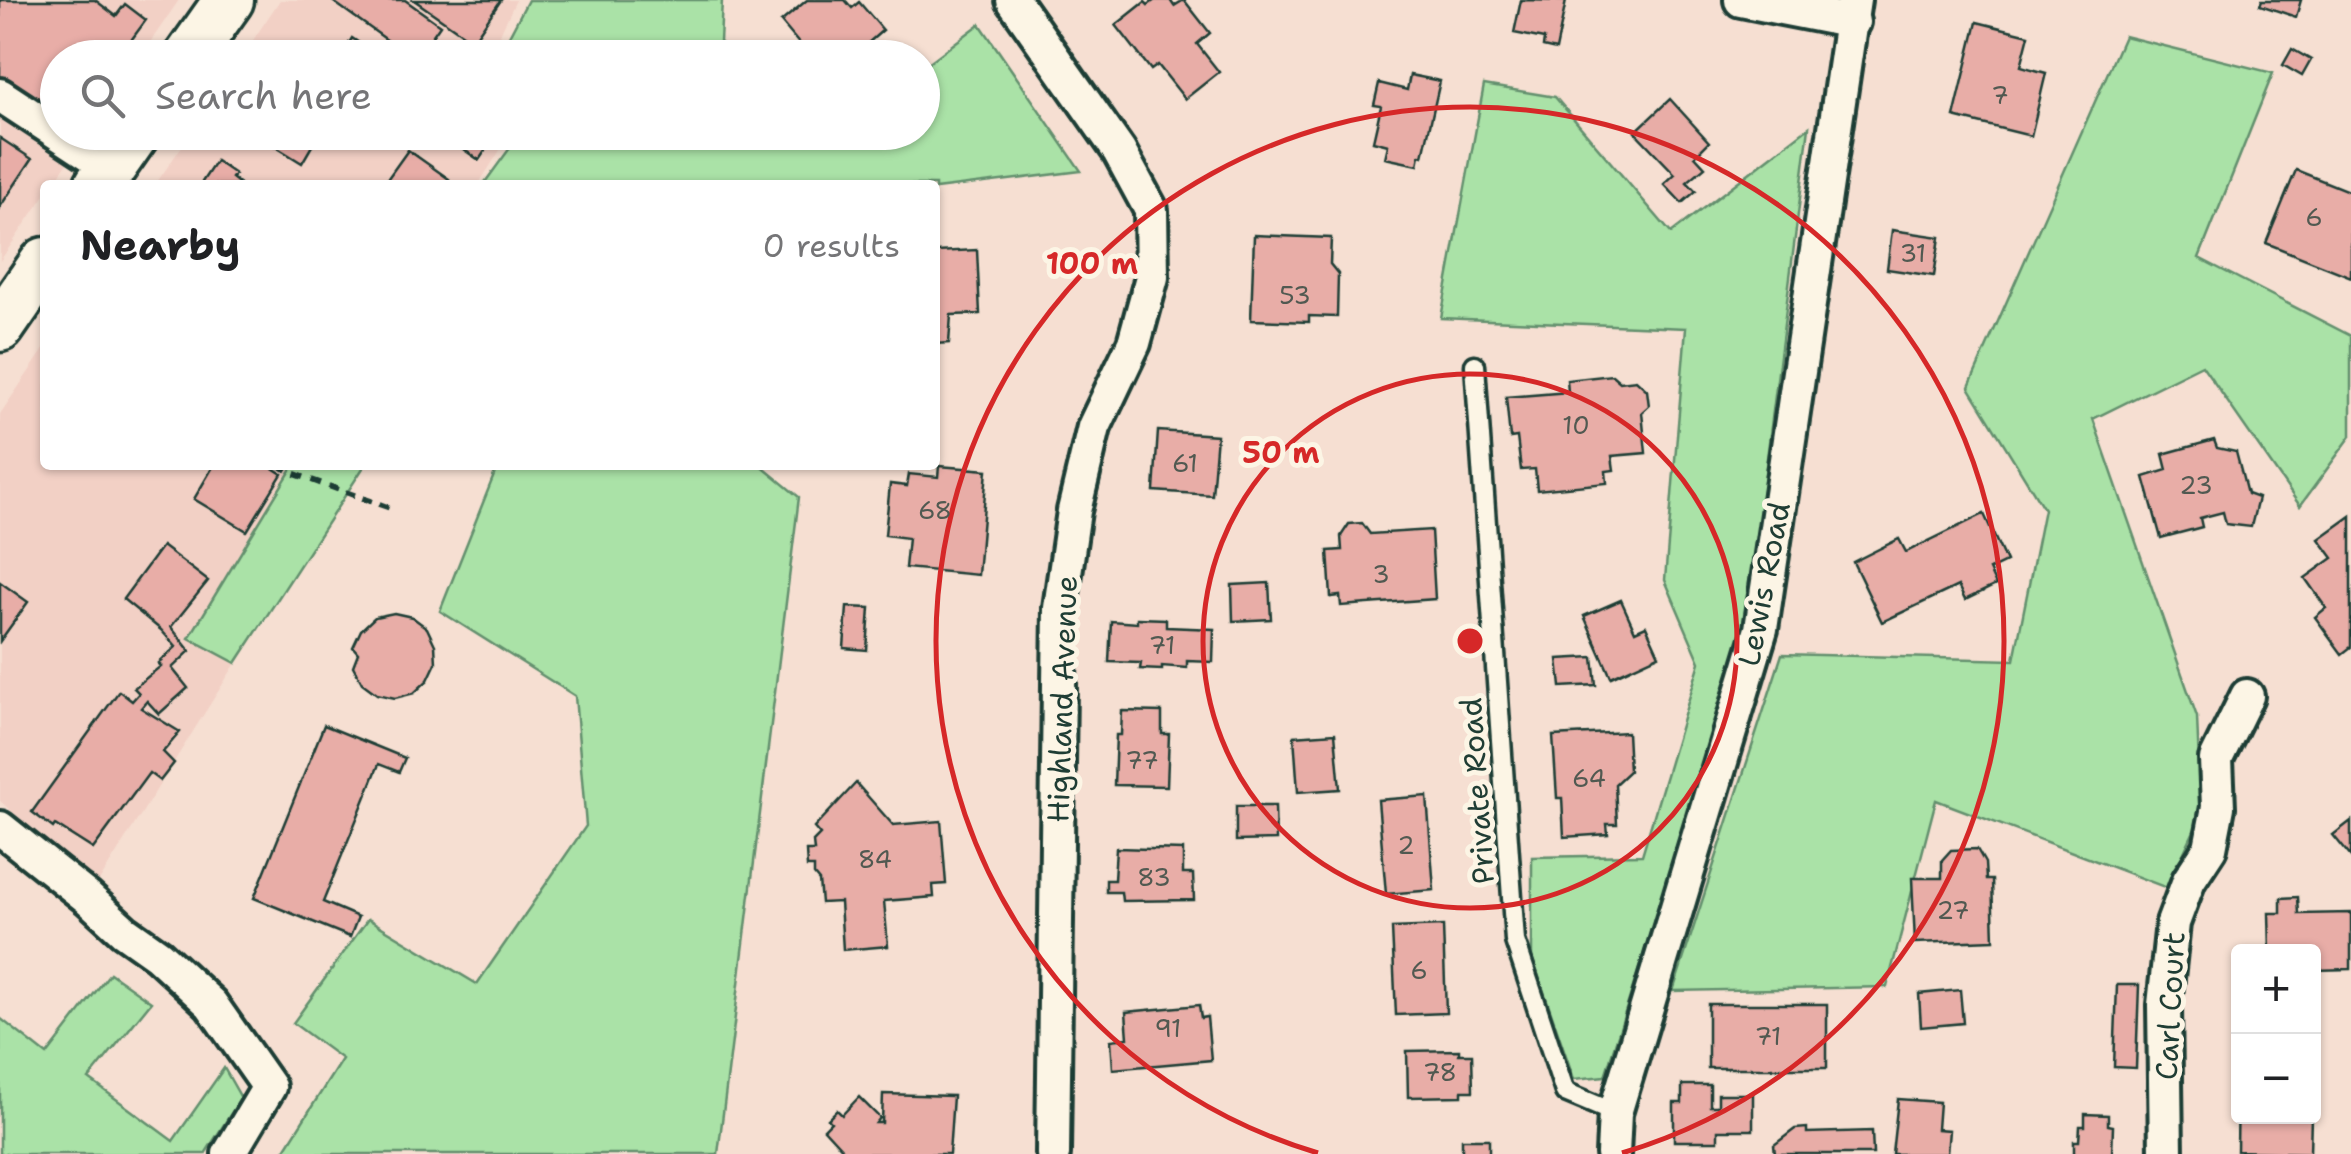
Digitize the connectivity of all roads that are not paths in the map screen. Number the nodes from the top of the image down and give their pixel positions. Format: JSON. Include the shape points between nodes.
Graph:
{"nodes":[{"id":1,"x":229,"y":0,"type":"edge"},
{"id":2,"x":1013,"y":0,"type":"edge"},
{"id":3,"x":1741,"y":0,"type":"edge"},
{"id":4,"x":1854,"y":11,"type":"edge"},
{"id":5,"x":201,"y":40,"type":"edge"},
{"id":6,"x":0,"y":95,"type":"edge"},
{"id":7,"x":40,"y":118,"type":"edge"},
{"id":8,"x":40,"y":269,"type":"edge"},
{"id":9,"x":0,"y":327,"type":"edge"},
{"id":10,"x":1475,"y":365,"type":"dead end"},
{"id":11,"x":2247,"y":696,"type":"dead end"},
{"id":12,"x":0,"y":828,"type":"edge"},
{"id":13,"x":1615,"y":1112,"type":"junction"},
{"id":14,"x":229,"y":1154,"type":"edge"},
{"id":15,"x":1053,"y":1154,"type":"edge"},
{"id":16,"x":1613,"y":1154,"type":"edge"},
{"id":17,"x":2166,"y":1154,"type":"edge"}],
"edges":[{"from":1,"to":5,"type":"main road"},
{"from":2,"to":15,"type":"street","name":"Highland Avenue","via":[[1151,210],[1152,277],[1134,344],[1094,427],[1060,608]]},
{"from":3,"to":4,"type":"street"},
{"from":4,"to":13,"type":"street","name":"Lewis Road","via":[[1761,629]]},
{"from":6,"to":7,"type":"street"},
{"from":8,"to":9,"type":"main road"},
{"from":10,"to":13,"type":"lane","name":"Private Road","via":[[1514,941],[1565,1092]]},
{"from":11,"to":17,"type":"street","name":"Carl Court","via":[[2216,758],[2218,806],[2210,848],[2188,880],[2173,923],[2164,1006]]},
{"from":12,"to":14,"type":"street","via":[[171,967],[211,1004],[250,1059],[269,1087]]},
{"from":13,"to":16,"type":"street","name":"Lewis Road"}]}
